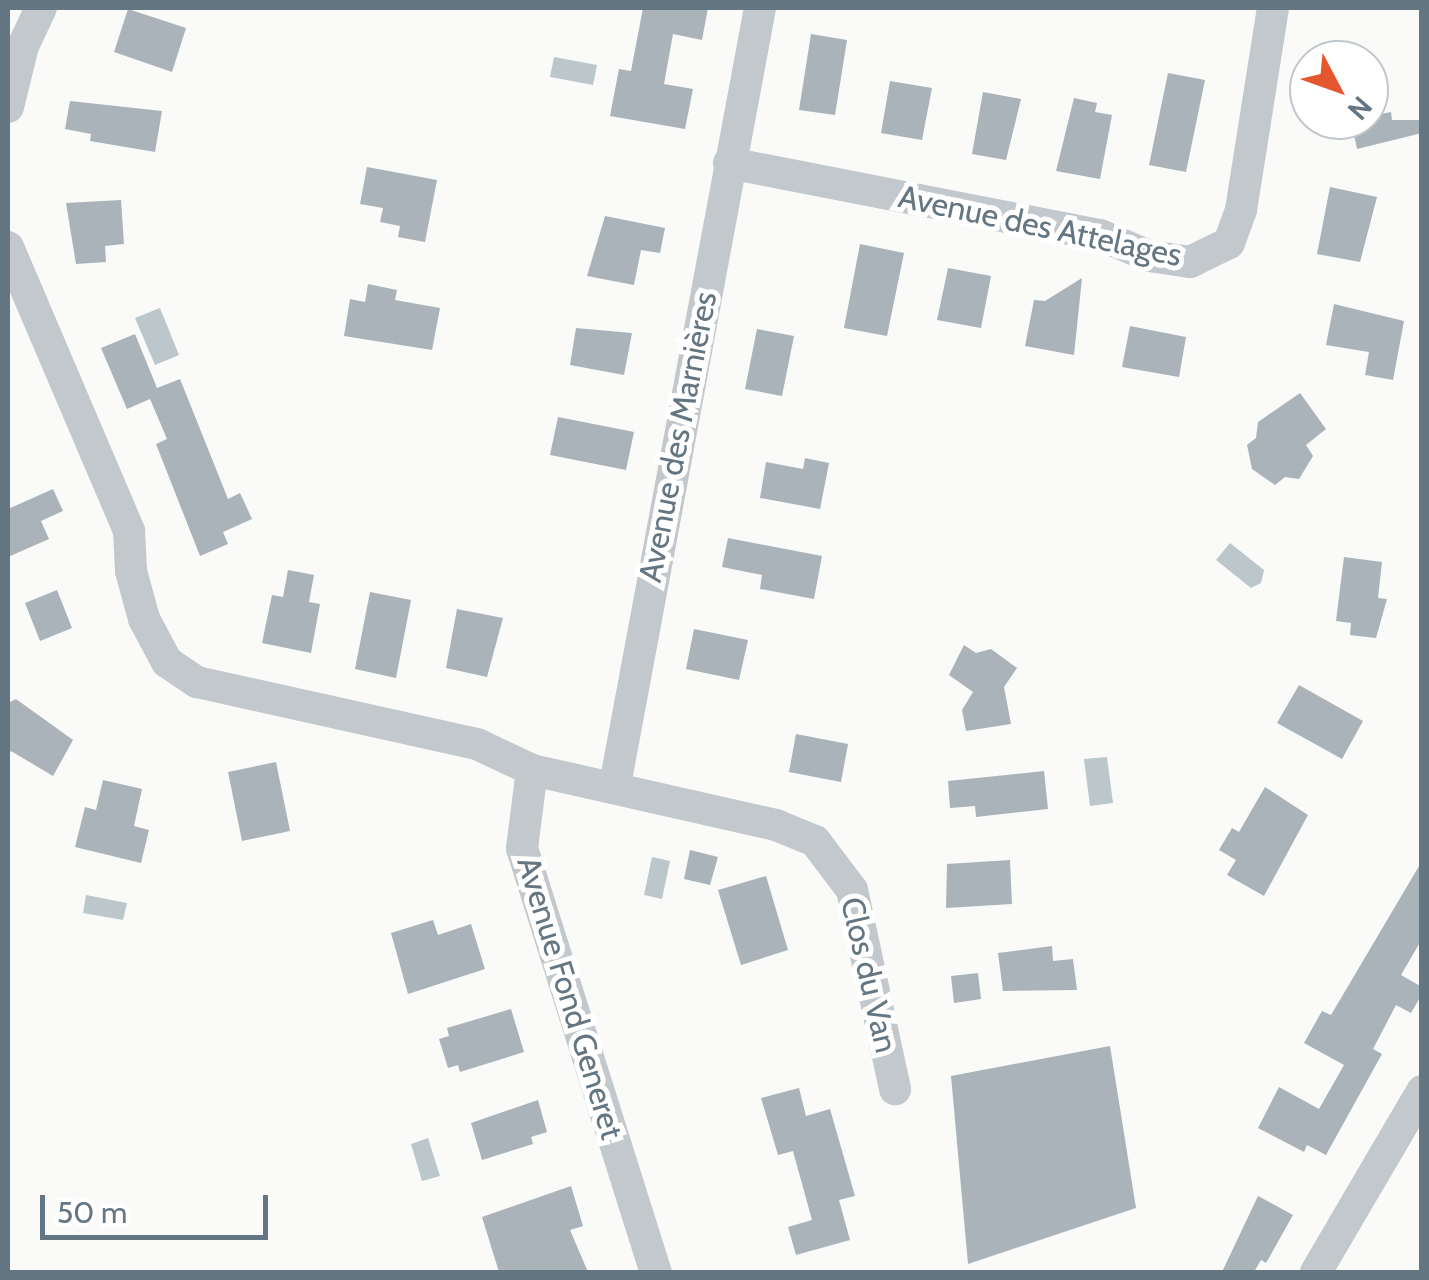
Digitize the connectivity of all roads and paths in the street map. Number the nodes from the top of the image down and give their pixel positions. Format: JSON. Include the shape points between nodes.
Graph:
{"nodes":[{"id":1,"x":41,"y":8,"type":"edge"},
{"id":2,"x":760,"y":8,"type":"edge"},
{"id":3,"x":1273,"y":8,"type":"edge"},
{"id":4,"x":8,"y":107,"type":"edge"},
{"id":5,"x":729,"y":163,"type":"junction"},
{"id":6,"x":8,"y":246,"type":"edge"},
{"id":7,"x":532,"y":770,"type":"junction"},
{"id":8,"x":615,"y":785,"type":"junction"},
{"id":9,"x":895,"y":1090,"type":"dead end"},
{"id":10,"x":1422,"y":1091,"type":"edge"},
{"id":11,"x":656,"y":1272,"type":"edge"},
{"id":12,"x":1316,"y":1272,"type":"edge"}],
"edges":[{"from":1,"to":4,"type":"street","via":[[23,46]]},
{"from":2,"to":5,"type":"street","name":"Avenue des Marnières"},
{"from":3,"to":5,"type":"street","name":"Avenue des Attelages","via":[[1241,210],[1229,243],[1190,262],[1149,256],[1100,235]]},
{"from":5,"to":8,"type":"street","name":"Avenue des Marnières"},
{"from":6,"to":7,"type":"street","via":[[129,531],[130,570],[144,619],[167,662],[197,682],[477,744]]},
{"from":7,"to":8,"type":"street"},
{"from":7,"to":11,"type":"street","name":"Avenue Fond Generet","via":[[522,848]]},
{"from":8,"to":9,"type":"street","name":"Clos du Van","via":[[776,825],[815,841],[836,862],[852,890]]},
{"from":10,"to":12,"type":"street"}]}
